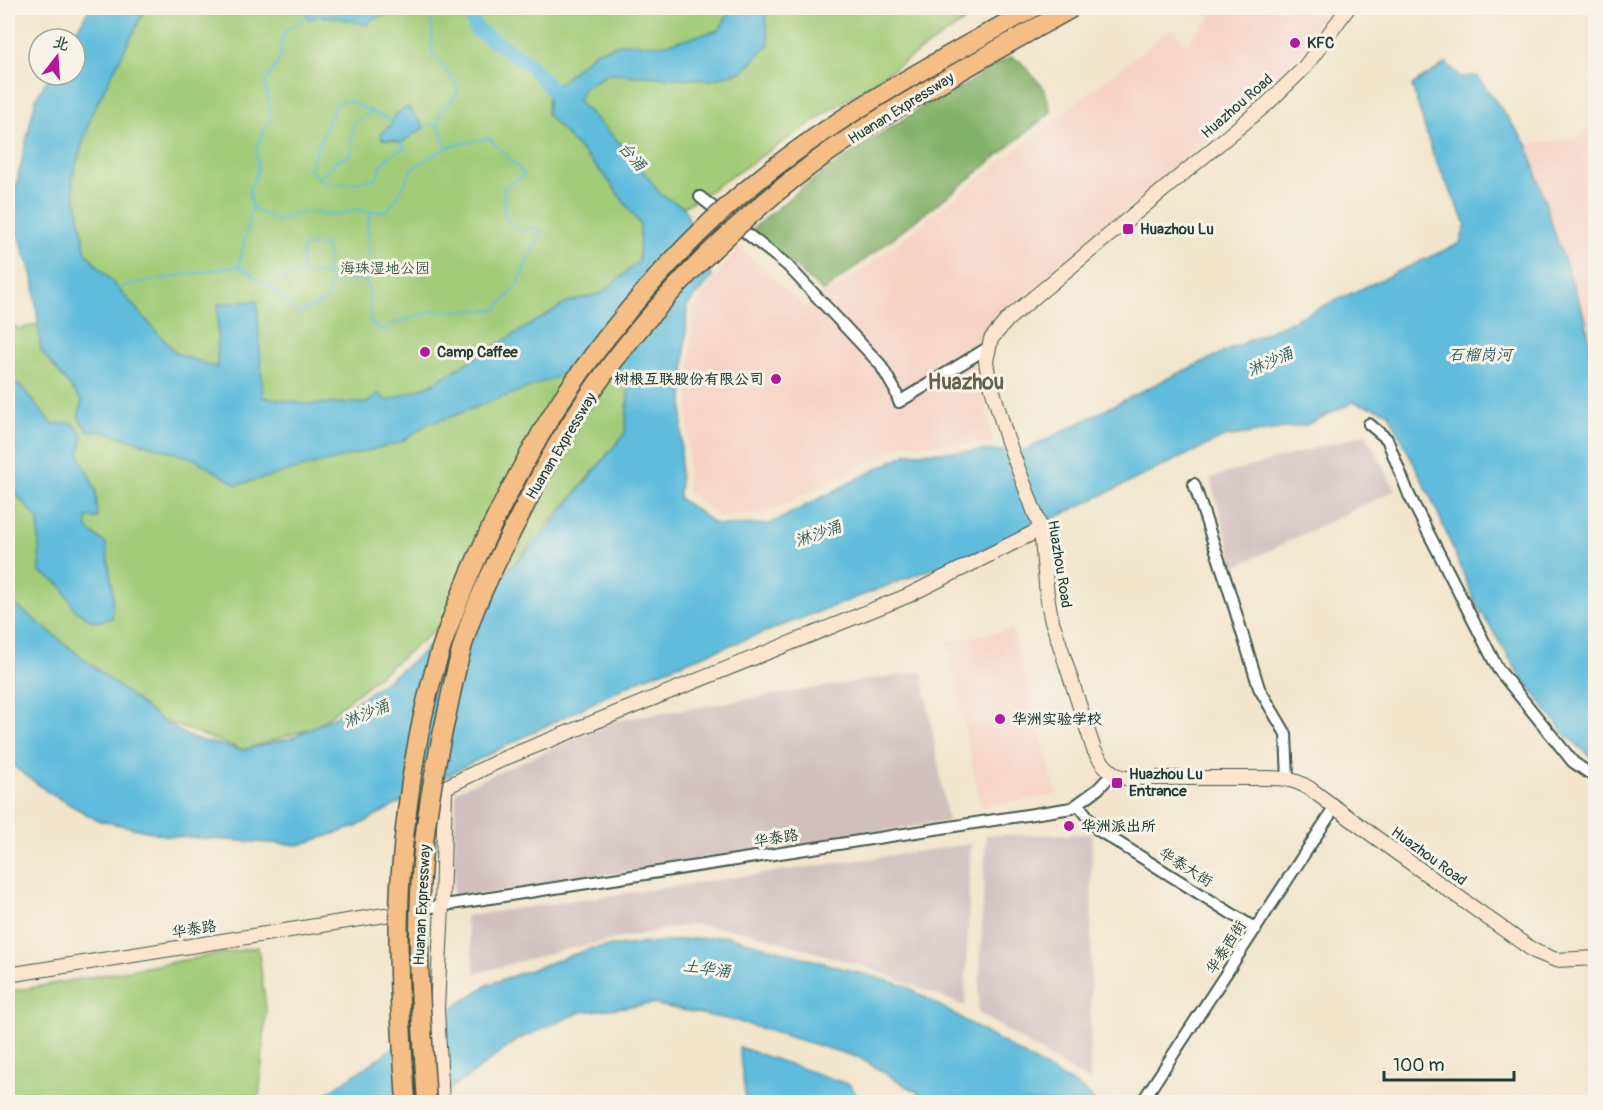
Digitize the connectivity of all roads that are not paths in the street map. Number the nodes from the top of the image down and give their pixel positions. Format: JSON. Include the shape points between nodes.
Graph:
{"nodes":[{"id":1,"x":1033,"y":8,"type":"edge"},
{"id":2,"x":1072,"y":8,"type":"edge"},
{"id":3,"x":1348,"y":8,"type":"edge"},
{"id":4,"x":700,"y":197,"type":"dead end"},
{"id":5,"x":989,"y":347,"type":"junction"},
{"id":6,"x":1369,"y":424,"type":"dead end"},
{"id":7,"x":1194,"y":484,"type":"dead end"},
{"id":8,"x":1041,"y":529,"type":"junction"},
{"id":9,"x":1112,"y":774,"type":"junction"},
{"id":10,"x":1596,"y":778,"type":"edge"},
{"id":11,"x":1288,"y":779,"type":"junction"},
{"id":12,"x":1078,"y":804,"type":"junction"},
{"id":13,"x":1335,"y":807,"type":"junction"},
{"id":14,"x":437,"y":907,"type":"junction"},
{"id":15,"x":385,"y":915,"type":"dead end"},
{"id":16,"x":1256,"y":929,"type":"junction"},
{"id":17,"x":1596,"y":958,"type":"edge"},
{"id":18,"x":8,"y":975,"type":"edge"},
{"id":19,"x":405,"y":1102,"type":"edge"},
{"id":20,"x":427,"y":1102,"type":"edge"},
{"id":21,"x":442,"y":1102,"type":"edge"},
{"id":22,"x":1142,"y":1102,"type":"edge"}],
"edges":[{"from":1,"to":19,"type":"highway","name":"Huanan Expressway","bridge":true,"via":[[852,112],[729,206],[680,253],[619,322],[537,440],[464,586],[433,675],[421,730],[399,906],[398,983]]},
{"from":2,"to":20,"type":"highway","name":"Huanan Expressway","bridge":true,"via":[[878,120],[804,170],[727,235],[634,336],[547,463],[476,608],[439,750],[424,843],[420,913],[419,974]]},
{"from":3,"to":5,"type":"main road","name":"Huazhou Road","via":[[1304,68],[1268,103],[1008,319]]},
{"from":4,"to":5,"type":"street","via":[[787,265],[880,364],[899,402]]},
{"from":5,"to":8,"type":"main road","name":"Huazhou Road","via":[[988,374],[1007,439]]},
{"from":6,"to":10,"type":"street","via":[[1387,439],[1409,495],[1498,669],[1573,762]]},
{"from":7,"to":11,"type":"street","via":[[1259,688],[1286,734]]},
{"from":8,"to":9,"type":"main road","name":"Huazhou Road","via":[[1051,618],[1094,750]]},
{"from":8,"to":14,"type":"main road","via":[[907,596],[505,758],[448,786]]},
{"from":9,"to":11,"type":"main road","name":"Huazhou Road","via":[[1124,778]]},
{"from":9,"to":12,"type":"street","name":"华泰路"},
{"from":11,"to":13,"type":"main road","name":"Huazhou Road","via":[[1309,788]]},
{"from":12,"to":14,"type":"street","name":"华泰路","via":[[1023,817]]},
{"from":12,"to":16,"type":"street","name":"华泰大街","via":[[1098,830]]},
{"from":13,"to":16,"type":"street","name":"华泰西街"},
{"from":13,"to":17,"type":"main road","name":"Huazhou Road","via":[[1534,951],[1556,960]]},
{"from":14,"to":21,"type":"main road"},
{"from":15,"to":18,"type":"main road","name":"华泰路"},
{"from":16,"to":22,"type":"street","name":"华泰西街"}]}
